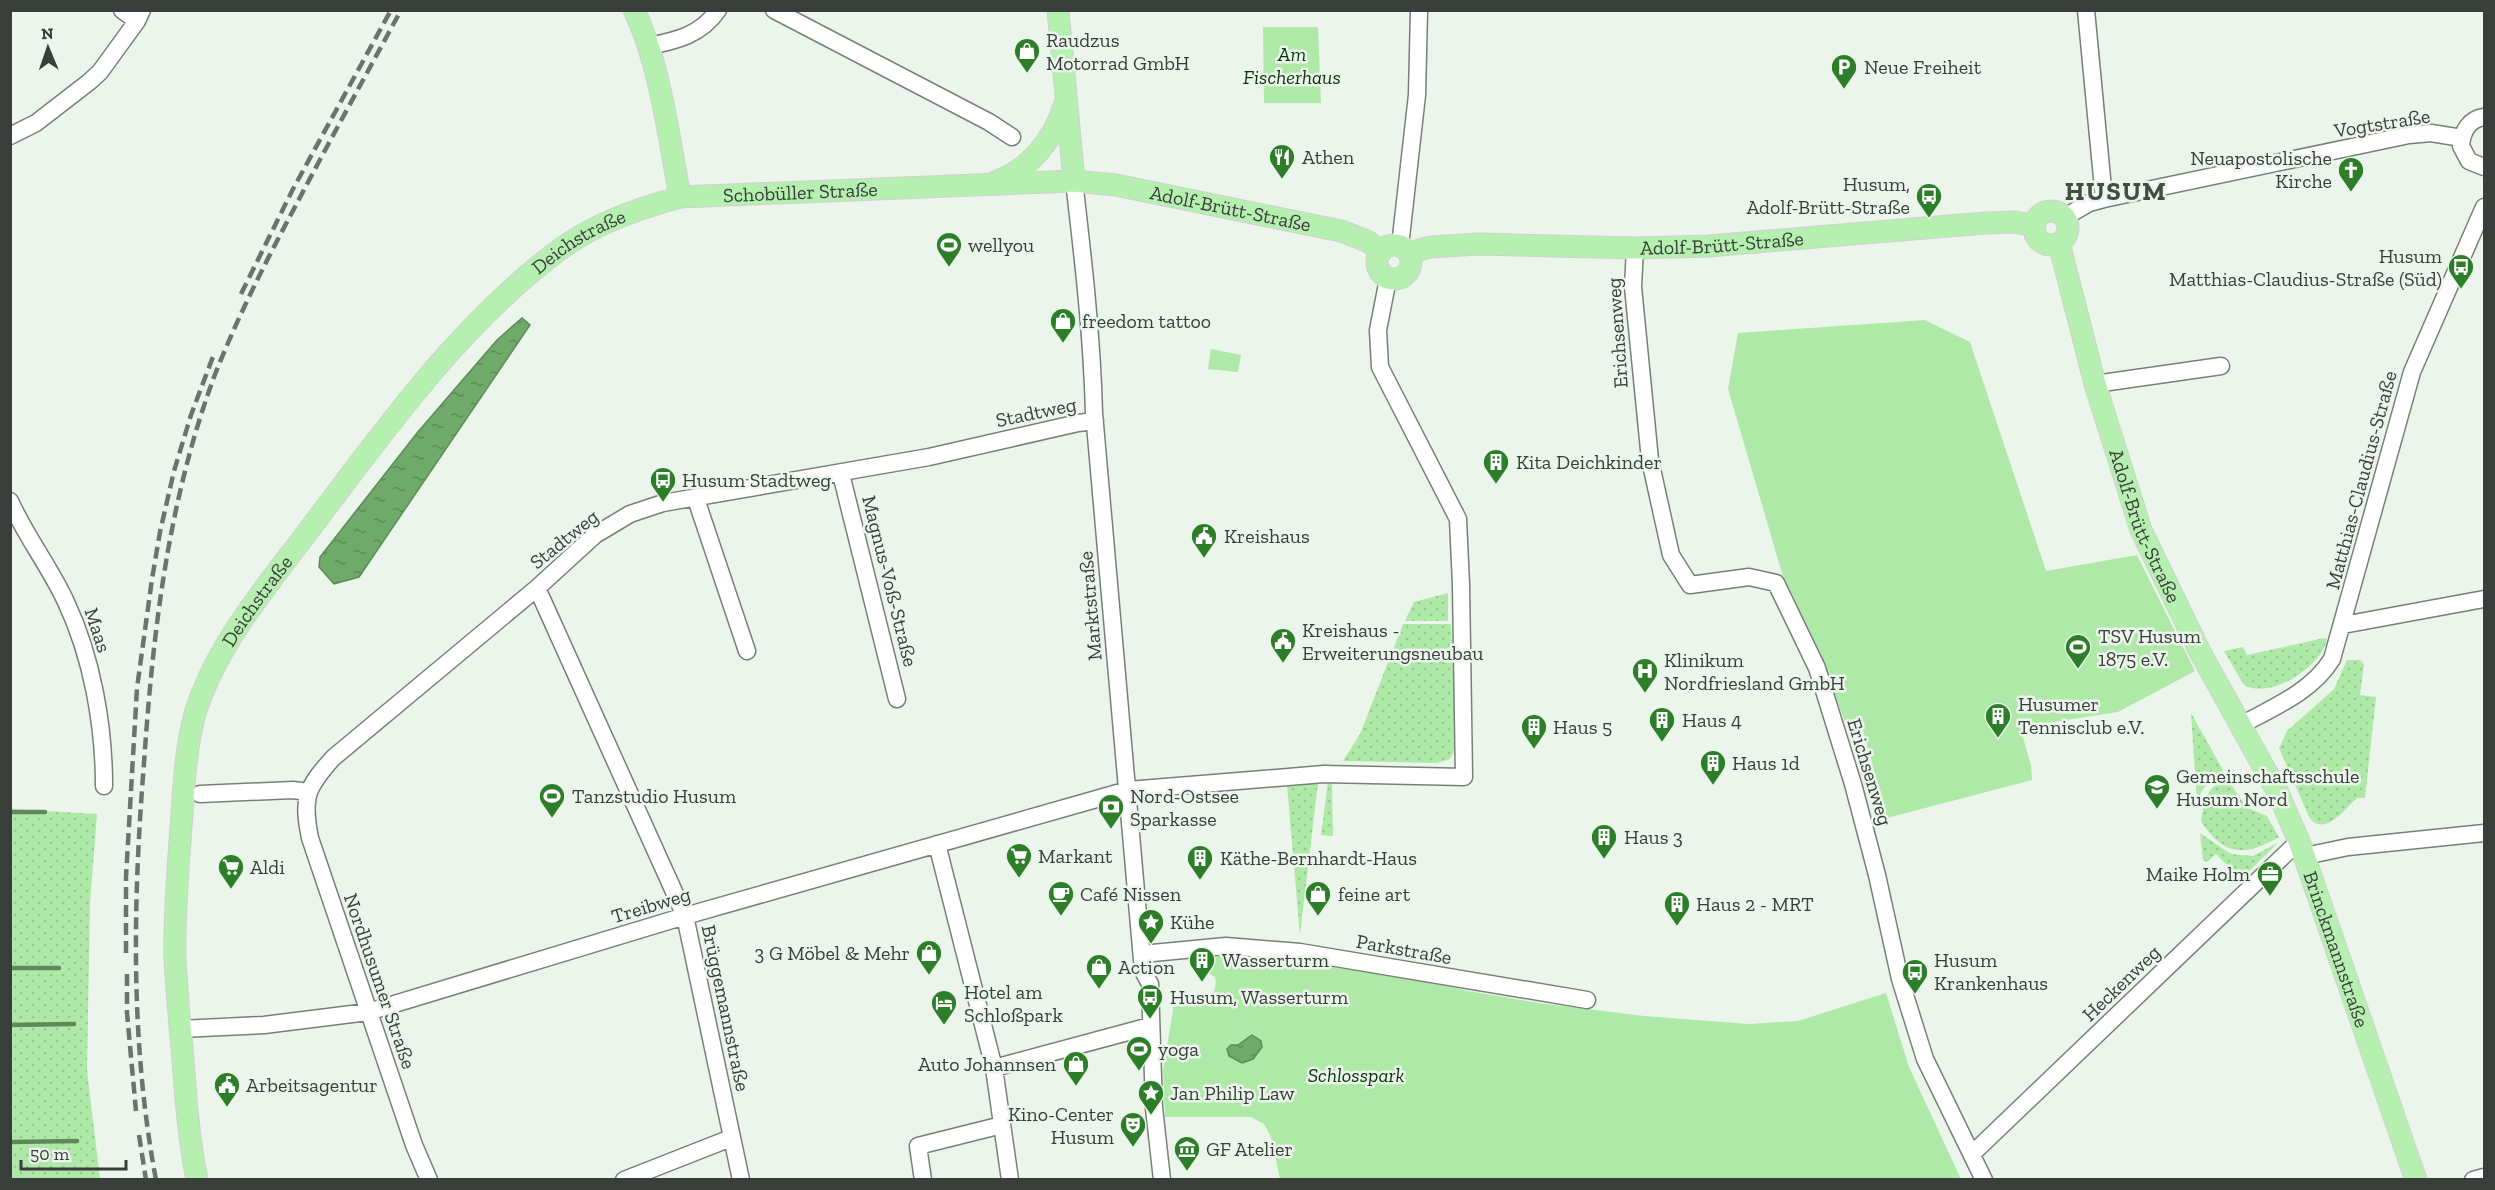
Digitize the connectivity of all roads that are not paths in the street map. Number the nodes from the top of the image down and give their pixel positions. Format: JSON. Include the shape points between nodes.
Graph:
{"nodes":[{"id":1,"x":122,"y":10,"type":"edge"},
{"id":2,"x":634,"y":10,"type":"edge"},
{"id":3,"x":718,"y":10,"type":"edge"},
{"id":4,"x":774,"y":10,"type":"edge"},
{"id":5,"x":1058,"y":10,"type":"edge"},
{"id":6,"x":1419,"y":10,"type":"edge"},
{"id":7,"x":2086,"y":10,"type":"edge"},
{"id":8,"x":140,"y":16,"type":"edge"},
{"id":9,"x":648,"y":45,"type":"junction"},
{"id":10,"x":1066,"y":97,"type":"junction"},
{"id":11,"x":2484,"y":117,"type":"edge"},
{"id":12,"x":10,"y":136,"type":"edge"},
{"id":13,"x":1012,"y":137,"type":"dead end"},
{"id":14,"x":2462,"y":138,"type":"junction"},
{"id":15,"x":2484,"y":167,"type":"edge"},
{"id":16,"x":1074,"y":181,"type":"junction"},
{"id":17,"x":986,"y":185,"type":"junction"},
{"id":18,"x":680,"y":197,"type":"junction"},
{"id":19,"x":2104,"y":199,"type":"junction"},
{"id":20,"x":2484,"y":207,"type":"edge"},
{"id":21,"x":2065,"y":217,"type":"junction"},
{"id":22,"x":2035,"y":226,"type":"junction"},
{"id":23,"x":2059,"y":243,"type":"junction"},
{"id":24,"x":1635,"y":248,"type":"junction"},
{"id":25,"x":1397,"y":250,"type":"junction"},
{"id":26,"x":1388,"y":279,"type":"junction"},
{"id":27,"x":2221,"y":366,"type":"dead end"},
{"id":28,"x":2095,"y":384,"type":"junction"},
{"id":29,"x":1095,"y":421,"type":"junction"},
{"id":30,"x":841,"y":474,"type":"junction"},
{"id":31,"x":696,"y":499,"type":"junction"},
{"id":32,"x":10,"y":501,"type":"edge"},
{"id":33,"x":537,"y":588,"type":"junction"},
{"id":34,"x":2484,"y":599,"type":"edge"},
{"id":35,"x":2343,"y":625,"type":"junction"},
{"id":36,"x":747,"y":651,"type":"dead end"},
{"id":37,"x":897,"y":699,"type":"dead end"},
{"id":38,"x":2239,"y":726,"type":"junction"},
{"id":39,"x":104,"y":786,"type":"dead end"},
{"id":40,"x":1128,"y":790,"type":"junction"},
{"id":41,"x":308,"y":792,"type":"junction"},
{"id":42,"x":200,"y":794,"type":"dead end"},
{"id":43,"x":2484,"y":833,"type":"edge"},
{"id":44,"x":937,"y":844,"type":"junction"},
{"id":45,"x":2302,"y":849,"type":"junction"},
{"id":46,"x":685,"y":916,"type":"junction"},
{"id":47,"x":1142,"y":954,"type":"junction"},
{"id":48,"x":1587,"y":1000,"type":"dead end"},
{"id":49,"x":369,"y":1012,"type":"junction"},
{"id":50,"x":1150,"y":1026,"type":"junction"},
{"id":51,"x":180,"y":1029,"type":"junction"},
{"id":52,"x":994,"y":1068,"type":"junction"},
{"id":53,"x":1002,"y":1125,"type":"junction"},
{"id":54,"x":731,"y":1138,"type":"junction"},
{"id":55,"x":1972,"y":1154,"type":"junction"},
{"id":56,"x":2484,"y":1177,"type":"edge"},
{"id":57,"x":197,"y":1179,"type":"edge"},
{"id":58,"x":429,"y":1179,"type":"edge"},
{"id":59,"x":624,"y":1179,"type":"edge"},
{"id":60,"x":741,"y":1179,"type":"edge"},
{"id":61,"x":922,"y":1179,"type":"edge"},
{"id":62,"x":1010,"y":1179,"type":"edge"},
{"id":63,"x":1162,"y":1179,"type":"edge"},
{"id":64,"x":1984,"y":1179,"type":"edge"},
{"id":65,"x":2416,"y":1179,"type":"edge"},
{"id":66,"x":2473,"y":1179,"type":"edge"}],
"edges":[{"from":1,"to":8,"type":"street"},
{"from":2,"to":9,"type":"main road"},
{"from":3,"to":9,"type":"street","via":[[698,31],[675,41]]},
{"from":4,"to":13,"type":"street"},
{"from":5,"to":10,"type":"main road"},
{"from":6,"to":25,"type":"street","via":[[1416,95]]},
{"from":7,"to":19,"type":"street"},
{"from":8,"to":12,"type":"street","via":[[100,72],[36,123]]},
{"from":9,"to":18,"type":"main road"},
{"from":10,"to":16,"type":"main road"},
{"from":10,"to":17,"type":"main road","via":[[1058,125],[1047,142],[1016,172]]},
{"from":11,"to":14,"type":"street","via":[[2471,123]]},
{"from":14,"to":15,"type":"street","via":[[2469,161]]},
{"from":14,"to":19,"type":"street","name":"Vogtstraße","via":[[2431,133],[2409,135]]},
{"from":16,"to":17,"type":"main road","name":"Schobüller Straße"},
{"from":16,"to":25,"type":"main road","name":"Adolf-Brütt-Straße","via":[[1116,184],[1341,231]]},
{"from":16,"to":29,"type":"street","name":"Marktstraße","via":[[1086,274]]},
{"from":17,"to":18,"type":"main road","name":"Schobüller Straße"},
{"from":18,"to":51,"type":"main road","name":"Deichstraße","via":[[591,229],[550,256],[479,321],[367,454],[277,574],[214,667],[196,713],[186,768],[175,957]]},
{"from":19,"to":21,"type":"street","name":"Vogtstraße"},
{"from":20,"to":35,"type":"street","name":"Matthias-Claudius-Straße","via":[[2412,372]]},
{"from":21,"to":22,"type":"main road","via":[[2052,211],[2044,213]]},
{"from":21,"to":23,"type":"main road","name":"Adolf-Brütt-Straße","via":[[2068,233]]},
{"from":22,"to":23,"type":"main road","via":[[2039,240],[2052,245]]},
{"from":22,"to":24,"type":"main road","name":"Adolf-Brütt-Straße","via":[[1985,223],[1757,243]]},
{"from":23,"to":28,"type":"main road","name":"Adolf-Brütt-Straße"},
{"from":24,"to":25,"type":"main road","name":"Adolf-Brütt-Straße","via":[[1479,244]]},
{"from":24,"to":55,"type":"street","name":"Erichsenweg","via":[[1633,287],[1642,396],[1650,460],[1671,555],[1690,585],[1749,577],[1776,583],[1817,668],[1853,784],[1900,979],[1925,1059]]},
{"from":25,"to":26,"type":"main road","via":[[1378,255],[1377,266]]},
{"from":25,"to":26,"type":"main road","via":[[1411,269],[1404,277]]},
{"from":26,"to":40,"type":"street","name":"Treibweg","via":[[1378,330],[1380,367],[1458,519],[1464,777],[1324,774]]},
{"from":27,"to":28,"type":"street"},
{"from":28,"to":38,"type":"main road","name":"Adolf-Brütt-Straße","via":[[2141,530]]},
{"from":29,"to":30,"type":"street","name":"Stadtweg"},
{"from":29,"to":40,"type":"street","name":"Marktstraße"},
{"from":30,"to":31,"type":"street","name":"Stadtweg"},
{"from":30,"to":37,"type":"street","name":"Magnus-Voß-Straße"},
{"from":31,"to":33,"type":"street","name":"Stadtweg","via":[[663,503],[630,514],[595,535]]},
{"from":31,"to":36,"type":"street"},
{"from":32,"to":39,"type":"street","name":"Maas","via":[[66,601],[81,643],[97,710]]},
{"from":33,"to":41,"type":"street","name":"Stadtweg","via":[[333,758]]},
{"from":33,"to":46,"type":"street","name":"Brüggemannstraße"},
{"from":34,"to":35,"type":"street"},
{"from":35,"to":38,"type":"street","name":"Matthias-Claudius-Straße","via":[[2332,659],[2317,679]]},
{"from":38,"to":45,"type":"main road","name":"Brinckmannstraße","via":[[2278,794]]},
{"from":40,"to":44,"type":"street","name":"Treibweg"},
{"from":40,"to":47,"type":"street","name":"Marktstraße"},
{"from":41,"to":42,"type":"street"},
{"from":41,"to":49,"type":"street","name":"Nordhusumer Straße","via":[[310,838]]},
{"from":43,"to":45,"type":"street","via":[[2348,848]]},
{"from":44,"to":46,"type":"street","name":"Treibweg"},
{"from":44,"to":52,"type":"street"},
{"from":45,"to":55,"type":"street","name":"Heckenweg"},
{"from":45,"to":65,"type":"main road","name":"Brinckmannstraße"},
{"from":46,"to":49,"type":"street","name":"Treibweg"},
{"from":46,"to":54,"type":"street","name":"Brüggemannstraße"},
{"from":47,"to":48,"type":"street","name":"Parkstraße","via":[[1226,946],[1300,952]]},
{"from":47,"to":50,"type":"street","name":"Marktstraße","via":[[1143,971],[1150,984]]},
{"from":49,"to":51,"type":"street","name":"Treibweg","via":[[264,1025]]},
{"from":49,"to":58,"type":"street","name":"Nordhusumer Straße"},
{"from":50,"to":52,"type":"street"},
{"from":50,"to":63,"type":"street","name":"Marktstraße"},
{"from":51,"to":57,"type":"main road","name":"Deichstraße","via":[[189,1141]]},
{"from":52,"to":53,"type":"street"},
{"from":53,"to":61,"type":"street","via":[[918,1146]]},
{"from":53,"to":62,"type":"street"},
{"from":54,"to":59,"type":"street"},
{"from":54,"to":60,"type":"street","name":"Brüggemannstraße"},
{"from":55,"to":64,"type":"street","name":"Erichsenweg"},
{"from":56,"to":66,"type":"street"}]}
